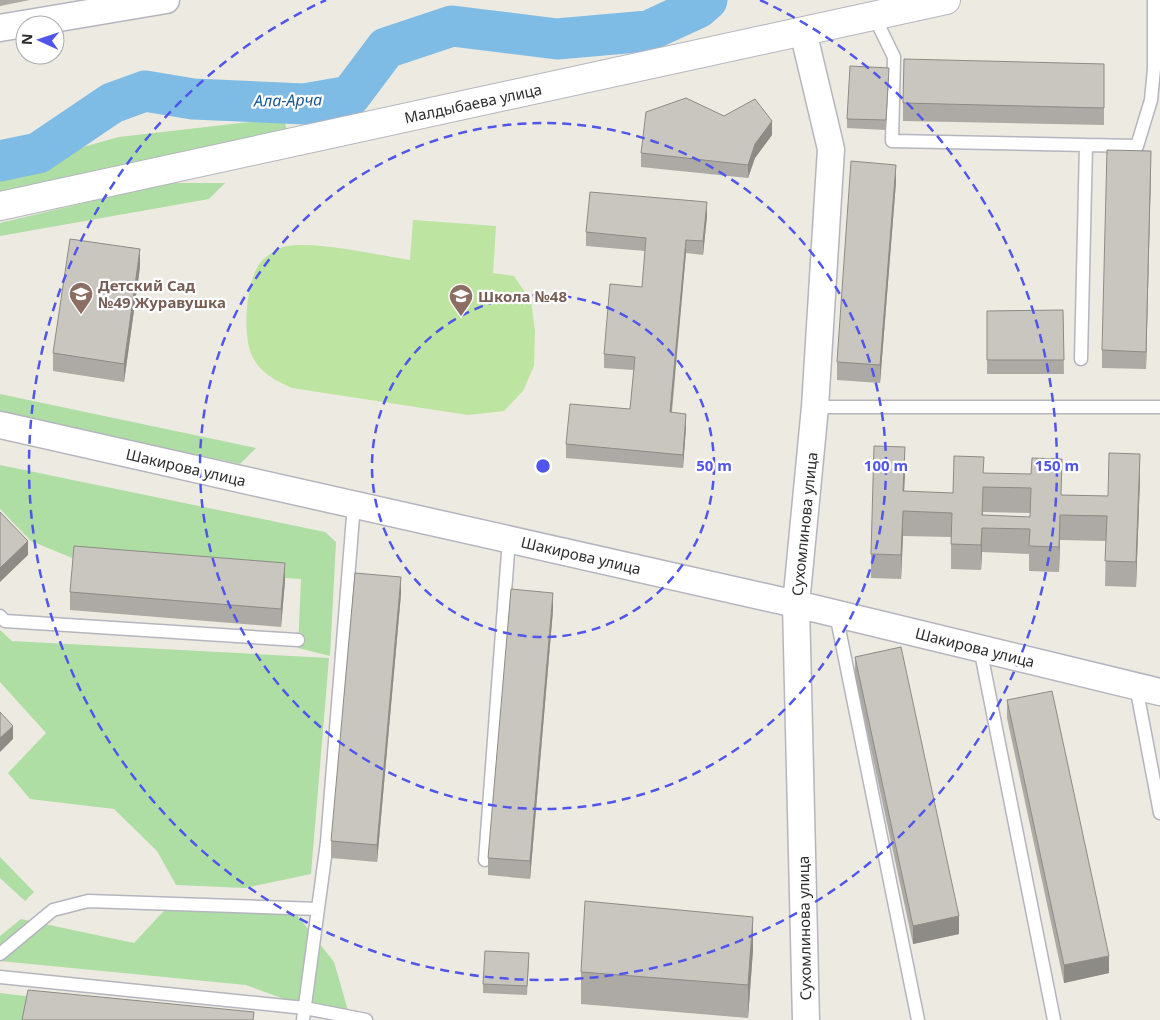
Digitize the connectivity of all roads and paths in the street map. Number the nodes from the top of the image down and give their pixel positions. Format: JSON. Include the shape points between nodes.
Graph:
{"nodes":[{"id":1,"x":166,"y":0,"type":"edge"},
{"id":2,"x":946,"y":0,"type":"edge"},
{"id":3,"x":1154,"y":0,"type":"edge"},
{"id":4,"x":874,"y":16,"type":"junction"},
{"id":5,"x":0,"y":28,"type":"edge"},
{"id":6,"x":803,"y":31,"type":"junction"},
{"id":7,"x":1157,"y":69,"type":"edge"},
{"id":8,"x":1151,"y":100,"type":"junction"},
{"id":9,"x":1160,"y":112,"type":"edge"},
{"id":10,"x":1086,"y":145,"type":"junction"},
{"id":11,"x":0,"y":206,"type":"edge"},
{"id":12,"x":1081,"y":359,"type":"dead end"},
{"id":13,"x":815,"y":407,"type":"junction"},
{"id":14,"x":1160,"y":407,"type":"edge"},
{"id":15,"x":0,"y":425,"type":"edge"},
{"id":16,"x":354,"y":504,"type":"junction"},
{"id":17,"x":509,"y":539,"type":"junction"},
{"id":18,"x":796,"y":604,"type":"junction"},
{"id":19,"x":836,"y":614,"type":"junction"},
{"id":20,"x":0,"y":616,"type":"edge"},
{"id":21,"x":298,"y":640,"type":"dead end"},
{"id":22,"x":980,"y":648,"type":"junction"},
{"id":23,"x":1148,"y":689,"type":"edge"},
{"id":24,"x":1160,"y":813,"type":"edge"},
{"id":25,"x":485,"y":860,"type":"dead end"},
{"id":26,"x":318,"y":909,"type":"junction"},
{"id":27,"x":0,"y":954,"type":"edge"},
{"id":28,"x":0,"y":977,"type":"edge"},
{"id":29,"x":304,"y":1014,"type":"edge"},
{"id":30,"x":366,"y":1020,"type":"edge"},
{"id":31,"x":806,"y":1020,"type":"edge"},
{"id":32,"x":918,"y":1020,"type":"edge"},
{"id":33,"x":1054,"y":1020,"type":"edge"}],
"edges":[{"from":1,"to":5,"type":"street"},
{"from":2,"to":4,"type":"street","name":"Малдыбаева улица"},
{"from":3,"to":7,"type":"lane"},
{"from":4,"to":6,"type":"street","name":"Малдыбаева улица"},
{"from":4,"to":10,"type":"lane","via":[[894,57],[892,141]]},
{"from":6,"to":11,"type":"street","name":"Малдыбаева улица"},
{"from":6,"to":13,"type":"street","name":"Сухомлинова улица","via":[[831,149]]},
{"from":7,"to":8,"type":"lane"},
{"from":8,"to":9,"type":"lane"},
{"from":8,"to":10,"type":"lane","via":[[1137,146]]},
{"from":10,"to":12,"type":"lane"},
{"from":13,"to":14,"type":"lane"},
{"from":13,"to":18,"type":"street","name":"Сухомлинова улица"},
{"from":15,"to":16,"type":"street","name":"Шакирова улица"},
{"from":16,"to":17,"type":"street","name":"Шакирова улица"},
{"from":16,"to":26,"type":"lane","via":[[327,842]]},
{"from":17,"to":18,"type":"street","name":"Шакирова улица"},
{"from":17,"to":25,"type":"lane"},
{"from":18,"to":19,"type":"street","name":"Шакирова улица"},
{"from":18,"to":31,"type":"street","name":"Сухомлинова улица"},
{"from":19,"to":22,"type":"street","name":"Шакирова улица"},
{"from":19,"to":32,"type":"lane"},
{"from":20,"to":21,"type":"lane","via":[[6,621]]},
{"from":22,"to":23,"type":"street","name":"Шакирова улица"},
{"from":22,"to":33,"type":"lane"},
{"from":23,"to":24,"type":"lane"},
{"from":26,"to":27,"type":"lane","via":[[88,901],[53,910]]},
{"from":26,"to":29,"type":"lane"},
{"from":28,"to":29,"type":"lane"},
{"from":29,"to":30,"type":"lane"}]}
